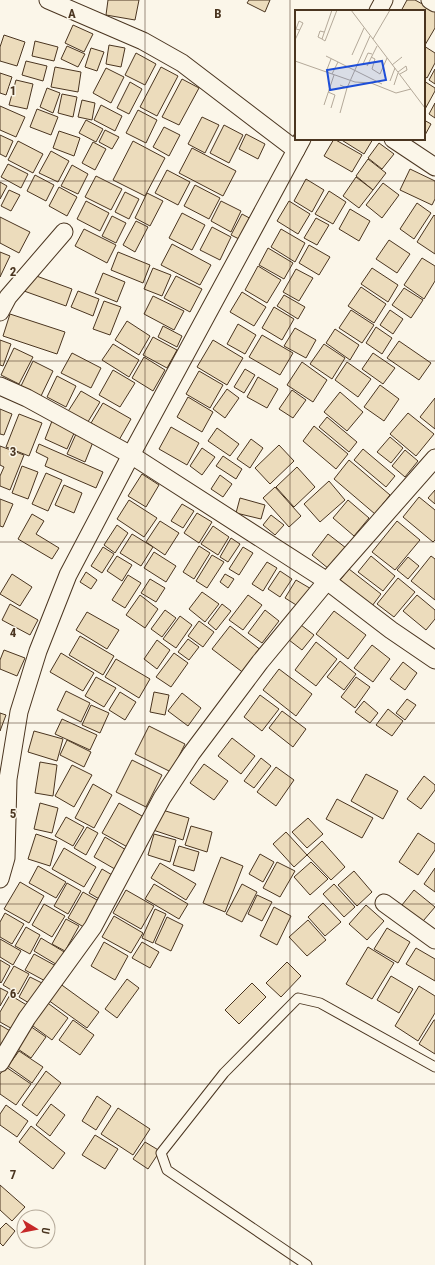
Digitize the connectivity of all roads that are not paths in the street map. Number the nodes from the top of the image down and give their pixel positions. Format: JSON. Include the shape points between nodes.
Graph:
{"nodes":[{"id":1,"x":48,"y":0,"type":"edge"},
{"id":2,"x":384,"y":0,"type":"edge"},
{"id":3,"x":430,"y":0,"type":"edge"},
{"id":4,"x":435,"y":3,"type":"edge"},
{"id":5,"x":379,"y":10,"type":"edge"},
{"id":6,"x":394,"y":140,"type":"edge"},
{"id":7,"x":299,"y":144,"type":"edge"},
{"id":8,"x":435,"y":167,"type":"edge"},
{"id":9,"x":64,"y":232,"type":"dead end"},
{"id":10,"x":0,"y":312,"type":"edge"},
{"id":11,"x":0,"y":386,"type":"edge"},
{"id":12,"x":131,"y":455,"type":"junction"},
{"id":13,"x":435,"y":458,"type":"edge"},
{"id":14,"x":327,"y":581,"type":"junction"},
{"id":15,"x":435,"y":660,"type":"edge"},
{"id":16,"x":0,"y":879,"type":"edge"},
{"id":17,"x":384,"y":903,"type":"dead end"},
{"id":18,"x":435,"y":940,"type":"edge"},
{"id":19,"x":0,"y":1063,"type":"edge"},
{"id":20,"x":435,"y":1067,"type":"edge"},
{"id":21,"x":307,"y":1265,"type":"edge"}],
"edges":[{"from":1,"to":7,"type":"street","via":[[142,41],[182,63]]},
{"from":2,"to":5,"type":"street"},
{"from":3,"to":4,"type":"street"},
{"from":6,"to":8,"type":"street"},
{"from":7,"to":12,"type":"street"},
{"from":9,"to":10,"type":"street","via":[[8,297]]},
{"from":11,"to":12,"type":"street"},
{"from":12,"to":14,"type":"street"},
{"from":12,"to":16,"type":"street","via":[[68,575],[38,651],[19,712],[8,779],[6,858]]},
{"from":13,"to":14,"type":"street"},
{"from":14,"to":15,"type":"street"},
{"from":14,"to":19,"type":"street","via":[[260,662],[191,754],[162,798],[93,928],[27,1018]]},
{"from":17,"to":18,"type":"street"},
{"from":20,"to":21,"type":"lane","via":[[320,1003],[298,998],[224,1073],[161,1154],[167,1170]]}]}
